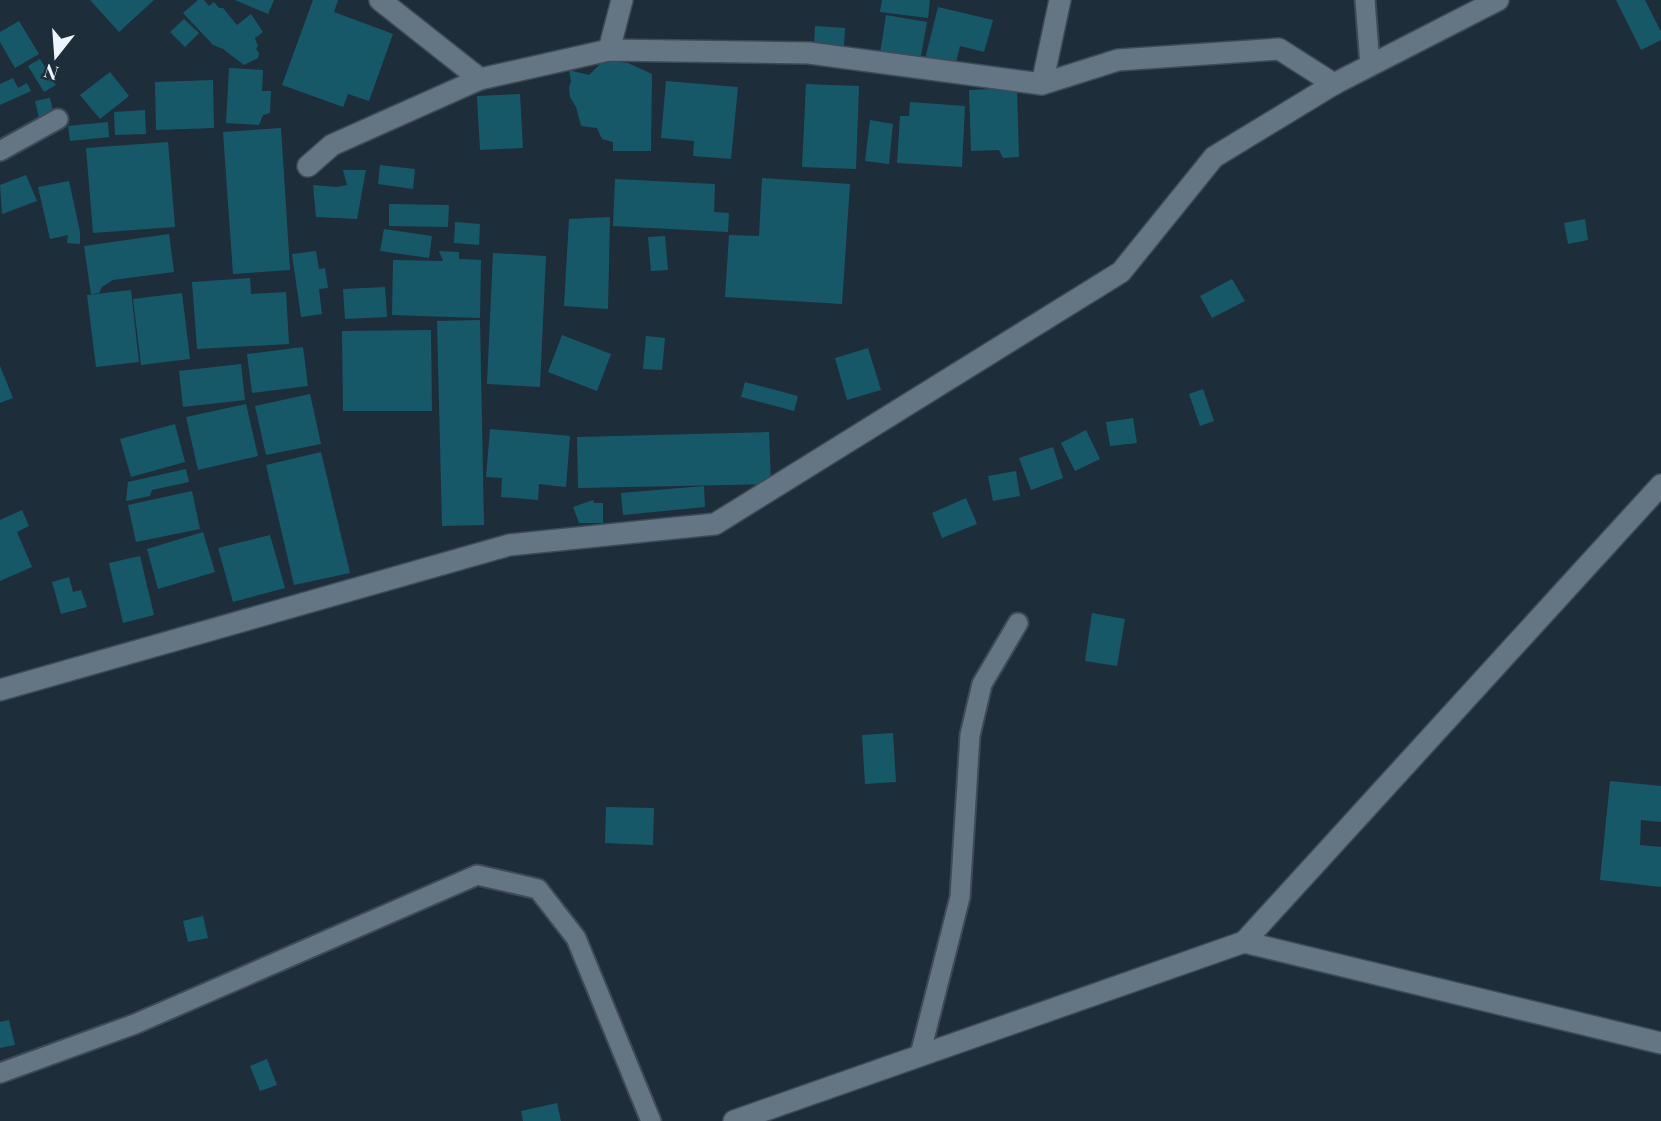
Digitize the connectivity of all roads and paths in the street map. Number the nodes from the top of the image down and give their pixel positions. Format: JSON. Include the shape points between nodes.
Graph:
{"nodes":[{"id":1,"x":380,"y":0,"type":"edge"},
{"id":2,"x":622,"y":0,"type":"edge"},
{"id":3,"x":1060,"y":0,"type":"edge"},
{"id":4,"x":1365,"y":0,"type":"edge"},
{"id":5,"x":1498,"y":0,"type":"edge"},
{"id":6,"x":610,"y":50,"type":"junction"},
{"id":7,"x":1370,"y":65,"type":"junction"},
{"id":8,"x":480,"y":79,"type":"junction"},
{"id":9,"x":1042,"y":84,"type":"junction"},
{"id":10,"x":1334,"y":84,"type":"junction"},
{"id":11,"x":58,"y":120,"type":"dead end"},
{"id":12,"x":0,"y":151,"type":"edge"},
{"id":13,"x":307,"y":166,"type":"dead end"},
{"id":14,"x":1661,"y":485,"type":"edge"},
{"id":15,"x":1018,"y":623,"type":"dead end"},
{"id":16,"x":0,"y":691,"type":"edge"},
{"id":17,"x":1244,"y":942,"type":"junction"},
{"id":18,"x":1661,"y":1043,"type":"edge"},
{"id":19,"x":920,"y":1055,"type":"junction"},
{"id":20,"x":0,"y":1073,"type":"edge"},
{"id":21,"x":651,"y":1121,"type":"edge"},
{"id":22,"x":734,"y":1121,"type":"edge"}],
"edges":[{"from":1,"to":8,"type":"street"},
{"from":2,"to":6,"type":"street"},
{"from":3,"to":9,"type":"street"},
{"from":4,"to":7,"type":"lane"},
{"from":5,"to":7,"type":"street"},
{"from":6,"to":8,"type":"street"},
{"from":6,"to":9,"type":"street","via":[[809,53]]},
{"from":7,"to":10,"type":"street"},
{"from":8,"to":13,"type":"street","via":[[332,145]]},
{"from":9,"to":10,"type":"street","via":[[1118,60],[1279,49]]},
{"from":10,"to":16,"type":"street","via":[[1213,157],[1121,272],[715,524],[509,545]]},
{"from":11,"to":12,"type":"lane"},
{"from":14,"to":17,"type":"street"},
{"from":15,"to":19,"type":"lane","via":[[982,684],[970,734],[960,897]]},
{"from":17,"to":18,"type":"street"},
{"from":17,"to":19,"type":"street"},
{"from":19,"to":22,"type":"street"},
{"from":20,"to":21,"type":"lane","via":[[135,1024],[477,875],[538,889],[576,938]]}]}
